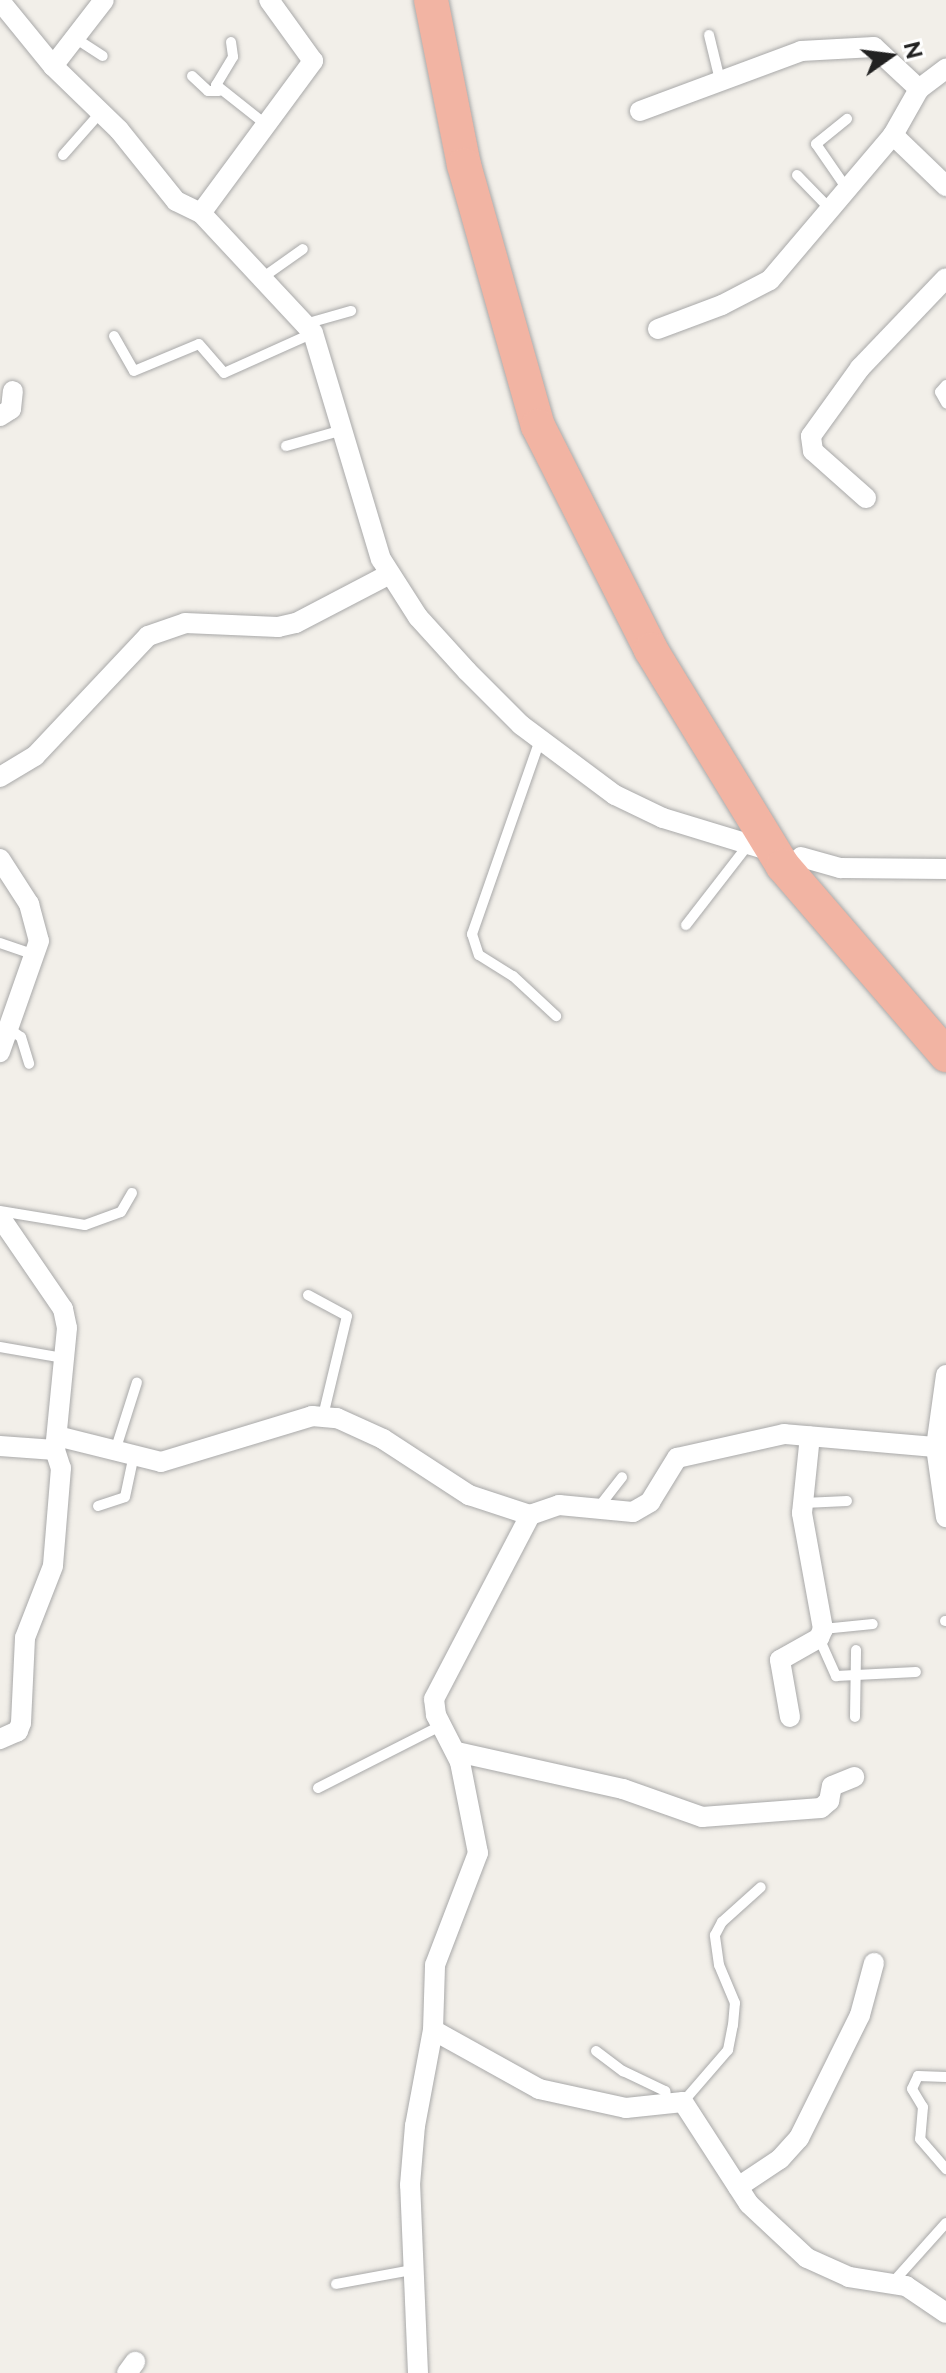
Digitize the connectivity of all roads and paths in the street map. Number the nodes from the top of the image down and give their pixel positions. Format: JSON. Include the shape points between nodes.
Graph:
{"nodes":[{"id":1,"x":104,"y":0,"type":"edge"},
{"id":2,"x":269,"y":0,"type":"edge"},
{"id":3,"x":431,"y":0,"type":"edge"},
{"id":4,"x":451,"y":0,"type":"edge"},
{"id":5,"x":1,"y":3,"type":"edge"},
{"id":6,"x":709,"y":35,"type":"dead end"},
{"id":7,"x":75,"y":38,"type":"junction"},
{"id":8,"x":231,"y":42,"type":"dead end"},
{"id":9,"x":103,"y":56,"type":"dead end"},
{"id":10,"x":53,"y":66,"type":"junction"},
{"id":11,"x":946,"y":69,"type":"edge"},
{"id":12,"x":192,"y":76,"type":"dead end"},
{"id":13,"x":720,"y":80,"type":"junction"},
{"id":14,"x":919,"y":89,"type":"junction"},
{"id":15,"x":219,"y":91,"type":"junction"},
{"id":16,"x":640,"y":111,"type":"dead end"},
{"id":17,"x":100,"y":113,"type":"junction"},
{"id":18,"x":847,"y":119,"type":"dead end"},
{"id":19,"x":264,"y":123,"type":"junction"},
{"id":20,"x":893,"y":135,"type":"junction"},
{"id":21,"x":63,"y":155,"type":"dead end"},
{"id":22,"x":797,"y":175,"type":"dead end"},
{"id":23,"x":845,"y":186,"type":"junction"},
{"id":24,"x":946,"y":186,"type":"edge"},
{"id":25,"x":828,"y":207,"type":"junction"},
{"id":26,"x":201,"y":213,"type":"junction"},
{"id":27,"x":303,"y":249,"type":"dead end"},
{"id":28,"x":262,"y":278,"type":"junction"},
{"id":29,"x":946,"y":278,"type":"edge"},
{"id":30,"x":351,"y":311,"type":"dead end"},
{"id":31,"x":309,"y":329,"type":"junction"},
{"id":32,"x":658,"y":329,"type":"dead end"},
{"id":33,"x":114,"y":336,"type":"dead end"},
{"id":34,"x":946,"y":385,"type":"edge"},
{"id":35,"x":13,"y":391,"type":"dead end"},
{"id":36,"x":946,"y":403,"type":"edge"},
{"id":37,"x":0,"y":416,"type":"edge"},
{"id":38,"x":343,"y":430,"type":"junction"},
{"id":39,"x":286,"y":446,"type":"dead end"},
{"id":40,"x":866,"y":498,"type":"dead end"},
{"id":41,"x":388,"y":575,"type":"junction"},
{"id":42,"x":678,"y":680,"type":"junction"},
{"id":43,"x":540,"y":740,"type":"junction"},
{"id":44,"x":0,"y":777,"type":"edge"},
{"id":45,"x":774,"y":851,"type":"junction"},
{"id":46,"x":0,"y":859,"type":"edge"},
{"id":47,"x":946,"y":869,"type":"edge"},
{"id":48,"x":686,"y":925,"type":"dead end"},
{"id":49,"x":0,"y":943,"type":"edge"},
{"id":50,"x":37,"y":955,"type":"junction"},
{"id":51,"x":556,"y":1016,"type":"dead end"},
{"id":52,"x":946,"y":1027,"type":"edge"},
{"id":53,"x":3,"y":1041,"type":"edge"},
{"id":54,"x":946,"y":1055,"type":"edge"},
{"id":55,"x":29,"y":1064,"type":"dead end"},
{"id":56,"x":132,"y":1193,"type":"dead end"},
{"id":57,"x":0,"y":1214,"type":"edge"},
{"id":58,"x":308,"y":1295,"type":"dead end"},
{"id":59,"x":0,"y":1347,"type":"edge"},
{"id":60,"x":64,"y":1358,"type":"junction"},
{"id":61,"x":946,"y":1375,"type":"edge"},
{"id":62,"x":137,"y":1382,"type":"dead end"},
{"id":63,"x":323,"y":1416,"type":"junction"},
{"id":64,"x":810,"y":1436,"type":"junction"},
{"id":65,"x":56,"y":1443,"type":"junction"},
{"id":66,"x":0,"y":1446,"type":"edge"},
{"id":67,"x":936,"y":1447,"type":"junction"},
{"id":68,"x":124,"y":1455,"type":"junction"},
{"id":69,"x":622,"y":1477,"type":"dead end"},
{"id":70,"x":847,"y":1501,"type":"dead end"},
{"id":71,"x":804,"y":1503,"type":"junction"},
{"id":72,"x":98,"y":1506,"type":"dead end"},
{"id":73,"x":596,"y":1510,"type":"junction"},
{"id":74,"x":530,"y":1515,"type":"junction"},
{"id":75,"x":946,"y":1517,"type":"edge"},
{"id":76,"x":873,"y":1624,"type":"dead end"},
{"id":77,"x":821,"y":1633,"type":"junction"},
{"id":78,"x":856,"y":1650,"type":"dead end"},
{"id":79,"x":916,"y":1672,"type":"dead end"},
{"id":80,"x":856,"y":1675,"type":"junction"},
{"id":81,"x":790,"y":1717,"type":"dead end"},
{"id":82,"x":855,"y":1717,"type":"dead end"},
{"id":83,"x":440,"y":1726,"type":"junction"},
{"id":84,"x":0,"y":1739,"type":"edge"},
{"id":85,"x":457,"y":1752,"type":"junction"},
{"id":86,"x":854,"y":1777,"type":"dead end"},
{"id":87,"x":318,"y":1788,"type":"dead end"},
{"id":88,"x":761,"y":1887,"type":"dead end"},
{"id":89,"x":874,"y":1963,"type":"dead end"},
{"id":90,"x":433,"y":2030,"type":"junction"},
{"id":91,"x":596,"y":2051,"type":"dead end"},
{"id":92,"x":946,"y":2077,"type":"edge"},
{"id":93,"x":675,"y":2101,"type":"junction"},
{"id":94,"x":946,"y":2169,"type":"edge"},
{"id":95,"x":738,"y":2187,"type":"junction"},
{"id":96,"x":946,"y":2223,"type":"edge"},
{"id":97,"x":412,"y":2270,"type":"junction"},
{"id":98,"x":894,"y":2281,"type":"junction"},
{"id":99,"x":336,"y":2284,"type":"dead end"},
{"id":100,"x":946,"y":2313,"type":"edge"},
{"id":101,"x":418,"y":2373,"type":"edge"}],
"edges":[{"from":1,"to":7,"type":"street"},
{"from":2,"to":19,"type":"street","via":[[313,61]]},
{"from":3,"to":42,"type":"highway","via":[[464,165],[538,426]]},
{"from":4,"to":42,"type":"highway","via":[[484,166],[556,417]]},
{"from":5,"to":10,"type":"street"},
{"from":6,"to":13,"type":"lane"},
{"from":7,"to":9,"type":"lane"},
{"from":7,"to":10,"type":"street"},
{"from":8,"to":15,"type":"lane","via":[[233,57],[217,79]]},
{"from":10,"to":17,"type":"street"},
{"from":11,"to":14,"type":"street"},
{"from":12,"to":15,"type":"lane","via":[[208,91]]},
{"from":13,"to":14,"type":"street","via":[[801,51],[874,47]]},
{"from":13,"to":16,"type":"street"},
{"from":14,"to":20,"type":"street"},
{"from":15,"to":19,"type":"lane"},
{"from":17,"to":21,"type":"lane"},
{"from":17,"to":26,"type":"street","via":[[176,201]]},
{"from":18,"to":23,"type":"lane","via":[[816,144]]},
{"from":19,"to":26,"type":"street","via":[[242,163]]},
{"from":20,"to":23,"type":"street"},
{"from":20,"to":24,"type":"street"},
{"from":22,"to":25,"type":"lane"},
{"from":23,"to":25,"type":"street"},
{"from":25,"to":32,"type":"street","via":[[770,280]]},
{"from":26,"to":28,"type":"street"},
{"from":27,"to":28,"type":"lane"},
{"from":28,"to":31,"type":"street"},
{"from":29,"to":40,"type":"street","via":[[860,368],[811,436],[813,451]]},
{"from":30,"to":31,"type":"lane"},
{"from":31,"to":33,"type":"lane","via":[[224,373],[199,344],[134,371]]},
{"from":31,"to":38,"type":"street"},
{"from":34,"to":36,"type":"lane","via":[[940,392]]},
{"from":35,"to":37,"type":"street","via":[[11,409]]},
{"from":38,"to":39,"type":"lane"},
{"from":38,"to":41,"type":"street"},
{"from":41,"to":43,"type":"street","via":[[467,671]]},
{"from":41,"to":44,"type":"street","via":[[296,623],[185,623],[148,636],[42,749]]},
{"from":42,"to":45,"type":"highway"},
{"from":43,"to":45,"type":"street","via":[[615,795],[663,818]]},
{"from":43,"to":51,"type":"lane","via":[[472,934],[479,955],[513,976]]},
{"from":45,"to":47,"type":"street","via":[[840,868]]},
{"from":45,"to":48,"type":"lane"},
{"from":45,"to":52,"type":"highway"},
{"from":45,"to":54,"type":"highway"},
{"from":46,"to":50,"type":"street","via":[[29,904],[39,941]]},
{"from":49,"to":50,"type":"lane"},
{"from":50,"to":53,"type":"street"},
{"from":53,"to":55,"type":"lane","via":[[21,1037]]},
{"from":56,"to":57,"type":"lane","via":[[121,1212],[85,1225]]},
{"from":57,"to":60,"type":"street","via":[[63,1309]]},
{"from":58,"to":63,"type":"lane","via":[[347,1316]]},
{"from":59,"to":60,"type":"lane"},
{"from":60,"to":65,"type":"street"},
{"from":61,"to":67,"type":"street"},
{"from":62,"to":68,"type":"lane"},
{"from":63,"to":68,"type":"street","via":[[179,1459]]},
{"from":63,"to":74,"type":"street","via":[[383,1439],[469,1495]]},
{"from":64,"to":67,"type":"street"},
{"from":64,"to":71,"type":"street"},
{"from":64,"to":73,"type":"street","via":[[784,1434],[692,1452],[667,1469],[645,1507],[626,1513]]},
{"from":65,"to":66,"type":"street"},
{"from":65,"to":68,"type":"street"},
{"from":65,"to":84,"type":"street","via":[[61,1468],[53,1566],[25,1638],[21,1723],[18,1731]]},
{"from":67,"to":75,"type":"street"},
{"from":68,"to":72,"type":"lane","via":[[125,1497]]},
{"from":69,"to":73,"type":"lane"},
{"from":70,"to":71,"type":"lane"},
{"from":71,"to":77,"type":"street"},
{"from":73,"to":74,"type":"street","via":[[559,1505]]},
{"from":74,"to":83,"type":"street","via":[[437,1685],[434,1699]]},
{"from":76,"to":77,"type":"lane"},
{"from":77,"to":80,"type":"lane","via":[[831,1673]]},
{"from":77,"to":81,"type":"street","via":[[780,1660]]},
{"from":78,"to":80,"type":"lane"},
{"from":79,"to":80,"type":"lane"},
{"from":80,"to":82,"type":"lane"},
{"from":83,"to":85,"type":"street"},
{"from":83,"to":87,"type":"lane"},
{"from":85,"to":86,"type":"street","via":[[623,1789],[702,1817],[821,1808],[829,1801],[832,1786]]},
{"from":85,"to":90,"type":"street","via":[[478,1853],[435,1965]]},
{"from":88,"to":93,"type":"lane","via":[[715,1935],[719,1965],[735,2003],[728,2050]]},
{"from":89,"to":95,"type":"street","via":[[860,2015],[799,2138],[780,2159]]},
{"from":90,"to":93,"type":"street","via":[[539,2089],[626,2108]]},
{"from":90,"to":97,"type":"street","via":[[415,2126]]},
{"from":91,"to":93,"type":"lane"},
{"from":92,"to":94,"type":"lane","via":[[918,2076],[912,2089],[923,2107],[920,2139]]},
{"from":93,"to":95,"type":"street"},
{"from":95,"to":98,"type":"street","via":[[770,2226],[807,2258],[849,2277]]},
{"from":96,"to":98,"type":"lane"},
{"from":97,"to":99,"type":"lane"},
{"from":97,"to":101,"type":"street"},
{"from":98,"to":100,"type":"street"}]}
